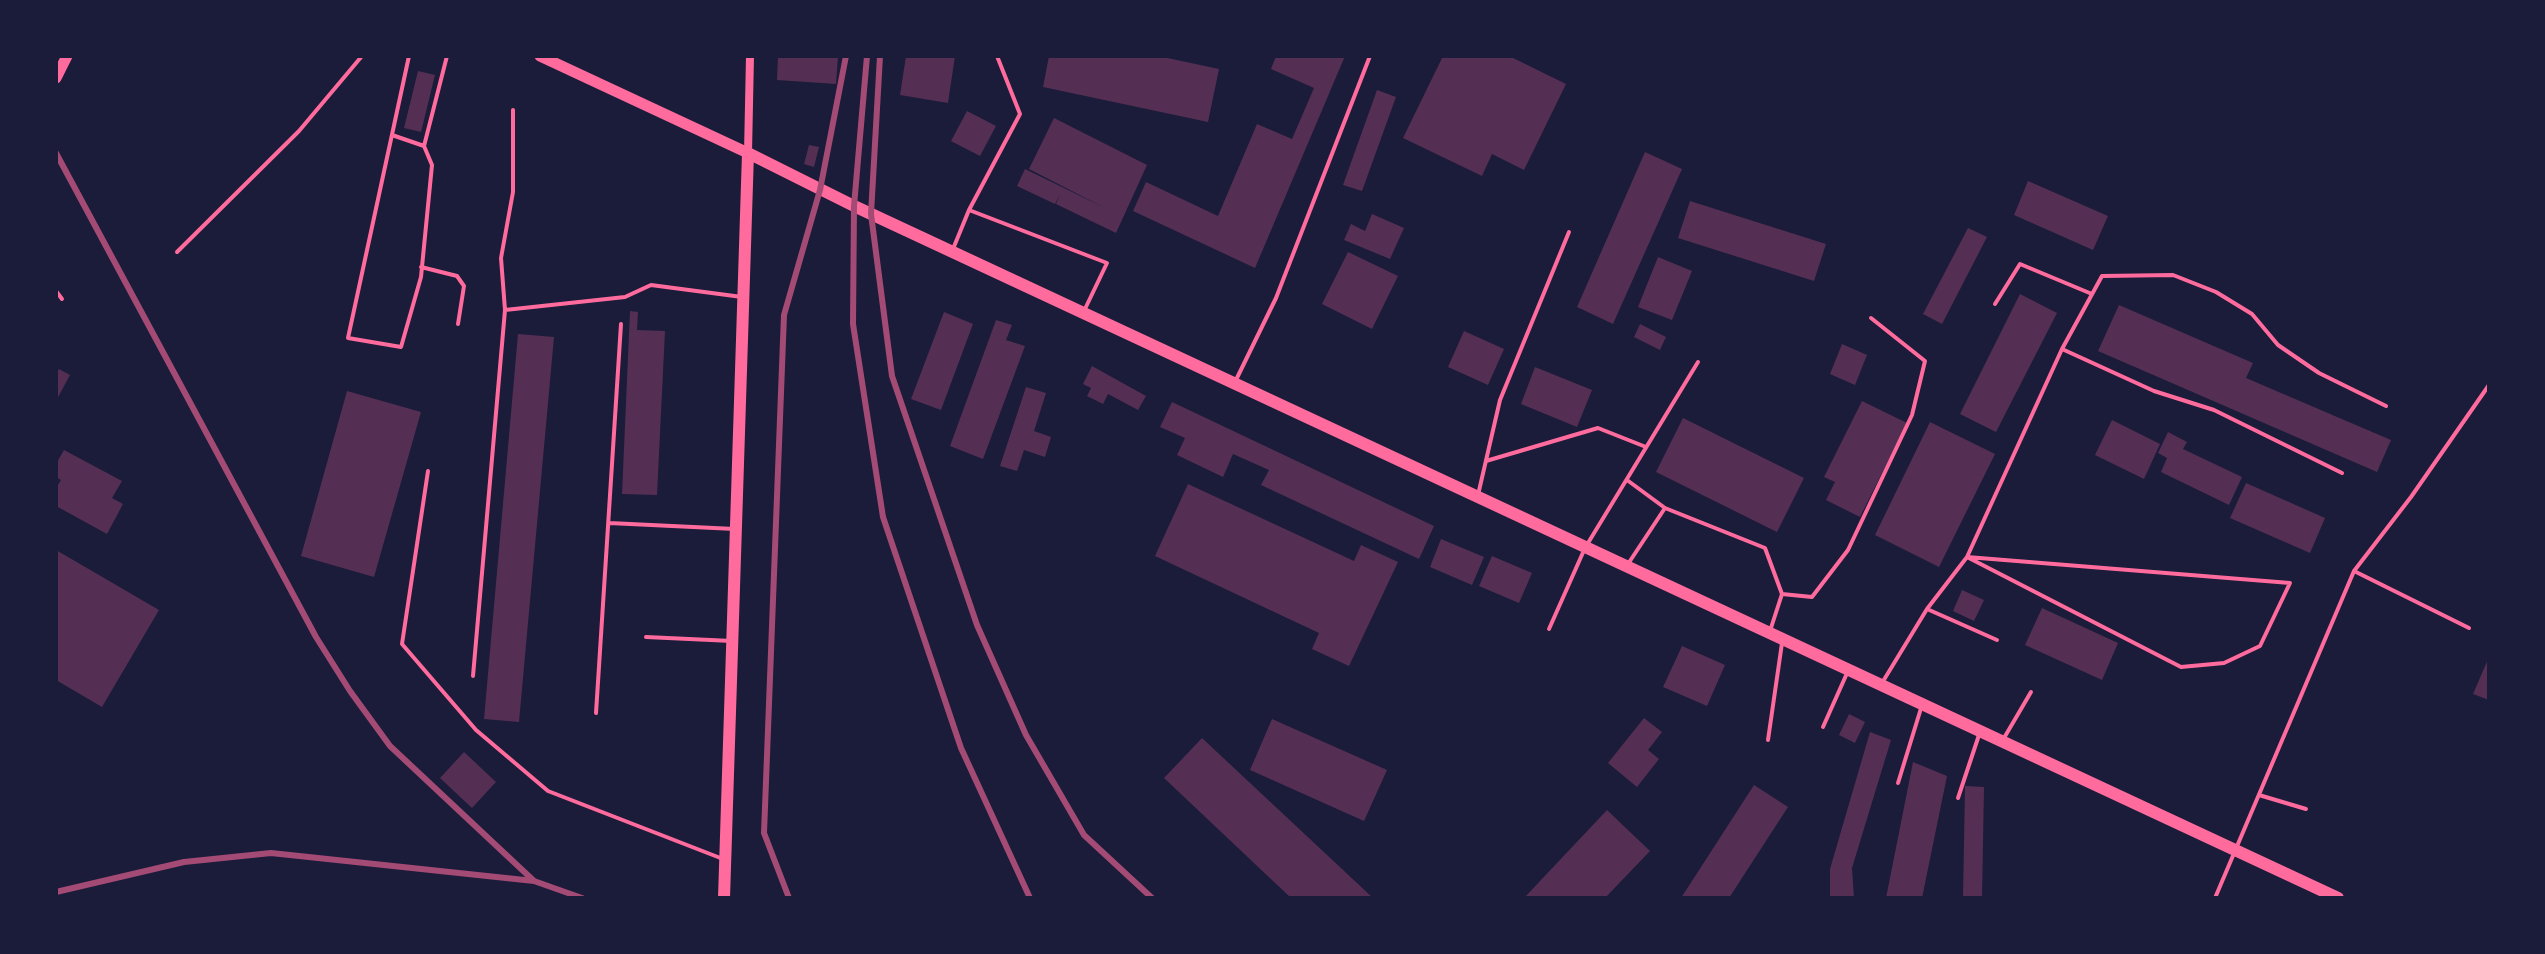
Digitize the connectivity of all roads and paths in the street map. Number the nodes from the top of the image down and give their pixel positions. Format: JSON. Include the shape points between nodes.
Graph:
{"nodes":[{"id":1,"x":67,"y":56,"type":"edge"},
{"id":2,"x":362,"y":56,"type":"edge"},
{"id":3,"x":409,"y":56,"type":"edge"},
{"id":4,"x":447,"y":56,"type":"edge"},
{"id":5,"x":540,"y":56,"type":"edge"},
{"id":6,"x":750,"y":56,"type":"edge"},
{"id":7,"x":997,"y":56,"type":"edge"},
{"id":8,"x":1370,"y":56,"type":"edge"},
{"id":9,"x":56,"y":78,"type":"edge"},
{"id":10,"x":513,"y":110,"type":"dead end"},
{"id":11,"x":392,"y":135,"type":"junction"},
{"id":12,"x":424,"y":146,"type":"junction"},
{"id":13,"x":748,"y":153,"type":"junction"},
{"id":14,"x":969,"y":210,"type":"junction"},
{"id":15,"x":1569,"y":232,"type":"dead end"},
{"id":16,"x":177,"y":252,"type":"dead end"},
{"id":17,"x":952,"y":252,"type":"junction"},
{"id":18,"x":421,"y":267,"type":"junction"},
{"id":19,"x":56,"y":291,"type":"edge"},
{"id":20,"x":2092,"y":294,"type":"junction"},
{"id":21,"x":743,"y":297,"type":"junction"},
{"id":22,"x":62,"y":299,"type":"dead end"},
{"id":23,"x":1995,"y":304,"type":"dead end"},
{"id":24,"x":505,"y":310,"type":"junction"},
{"id":25,"x":1083,"y":313,"type":"junction"},
{"id":26,"x":1871,"y":318,"type":"dead end"},
{"id":27,"x":458,"y":324,"type":"dead end"},
{"id":28,"x":621,"y":324,"type":"dead end"},
{"id":29,"x":2062,"y":349,"type":"junction"},
{"id":30,"x":1698,"y":362,"type":"dead end"},
{"id":31,"x":1234,"y":384,"type":"junction"},
{"id":32,"x":2489,"y":385,"type":"edge"},
{"id":33,"x":2386,"y":406,"type":"dead end"},
{"id":34,"x":1646,"y":447,"type":"junction"},
{"id":35,"x":1486,"y":461,"type":"junction"},
{"id":36,"x":428,"y":471,"type":"dead end"},
{"id":37,"x":2342,"y":473,"type":"dead end"},
{"id":38,"x":1627,"y":480,"type":"junction"},
{"id":39,"x":1478,"y":498,"type":"junction"},
{"id":40,"x":1665,"y":508,"type":"junction"},
{"id":41,"x":609,"y":523,"type":"junction"},
{"id":42,"x":736,"y":529,"type":"junction"},
{"id":43,"x":1585,"y":548,"type":"junction"},
{"id":44,"x":1967,"y":557,"type":"junction"},
{"id":45,"x":1626,"y":567,"type":"junction"},
{"id":46,"x":2354,"y":571,"type":"junction"},
{"id":47,"x":1782,"y":594,"type":"junction"},
{"id":48,"x":1927,"y":609,"type":"junction"},
{"id":49,"x":2469,"y":628,"type":"dead end"},
{"id":50,"x":1549,"y":629,"type":"dead end"},
{"id":51,"x":1769,"y":634,"type":"junction"},
{"id":52,"x":646,"y":637,"type":"dead end"},
{"id":53,"x":1783,"y":640,"type":"junction"},
{"id":54,"x":1997,"y":640,"type":"dead end"},
{"id":55,"x":732,"y":641,"type":"junction"},
{"id":56,"x":1848,"y":670,"type":"junction"},
{"id":57,"x":473,"y":676,"type":"dead end"},
{"id":58,"x":1880,"y":685,"type":"junction"},
{"id":59,"x":2031,"y":692,"type":"dead end"},
{"id":60,"x":1922,"y":705,"type":"junction"},
{"id":61,"x":596,"y":713,"type":"dead end"},
{"id":62,"x":1823,"y":727,"type":"dead end"},
{"id":63,"x":1980,"y":732,"type":"junction"},
{"id":64,"x":1768,"y":740,"type":"dead end"},
{"id":65,"x":2002,"y":742,"type":"junction"},
{"id":66,"x":1898,"y":783,"type":"dead end"},
{"id":67,"x":2258,"y":795,"type":"junction"},
{"id":68,"x":1958,"y":798,"type":"dead end"},
{"id":69,"x":2306,"y":809,"type":"dead end"},
{"id":70,"x":2234,"y":850,"type":"junction"},
{"id":71,"x":725,"y":859,"type":"junction"},
{"id":72,"x":724,"y":898,"type":"edge"},
{"id":73,"x":2215,"y":898,"type":"edge"},
{"id":74,"x":2338,"y":898,"type":"edge"}],
"edges":[{"from":1,"to":9,"type":"street"},
{"from":2,"to":16,"type":"lane","via":[[299,131]]},
{"from":3,"to":11,"type":"lane"},
{"from":4,"to":12,"type":"lane"},
{"from":5,"to":13,"type":"street"},
{"from":6,"to":13,"type":"street"},
{"from":7,"to":14,"type":"lane","via":[[1020,114]]},
{"from":8,"to":31,"type":"lane","via":[[1276,298]]},
{"from":10,"to":24,"type":"lane","via":[[513,192],[501,258]]},
{"from":11,"to":12,"type":"lane"},
{"from":11,"to":18,"type":"lane","via":[[348,338],[401,347]]},
{"from":12,"to":18,"type":"lane","via":[[432,165]]},
{"from":13,"to":17,"type":"main road"},
{"from":13,"to":21,"type":"main road"},
{"from":14,"to":17,"type":"lane"},
{"from":14,"to":25,"type":"lane","via":[[1107,263]]},
{"from":15,"to":35,"type":"lane","via":[[1500,400]]},
{"from":17,"to":25,"type":"main road"},
{"from":18,"to":27,"type":"lane","via":[[457,276],[464,286]]},
{"from":19,"to":22,"type":"lane"},
{"from":20,"to":23,"type":"lane","via":[[2020,264]]},
{"from":20,"to":29,"type":"lane"},
{"from":20,"to":33,"type":"lane","via":[[2102,276],[2173,275],[2252,314],[2298,359]]},
{"from":21,"to":24,"type":"lane","via":[[651,285],[625,297]]},
{"from":21,"to":42,"type":"main road"},
{"from":24,"to":57,"type":"lane"},
{"from":25,"to":31,"type":"main road"},
{"from":26,"to":47,"type":"lane","via":[[1925,361],[1912,415],[1848,550],[1812,597]]},
{"from":28,"to":41,"type":"lane"},
{"from":29,"to":37,"type":"lane","via":[[2154,391],[2214,410]]},
{"from":29,"to":44,"type":"lane"},
{"from":30,"to":34,"type":"lane"},
{"from":31,"to":39,"type":"main road"},
{"from":32,"to":46,"type":"lane"},
{"from":34,"to":35,"type":"lane","via":[[1598,428]]},
{"from":34,"to":38,"type":"lane"},
{"from":35,"to":39,"type":"lane"},
{"from":36,"to":71,"type":"lane","via":[[402,644],[476,730],[548,791]]},
{"from":38,"to":40,"type":"lane"},
{"from":38,"to":43,"type":"lane"},
{"from":39,"to":43,"type":"main road"},
{"from":40,"to":45,"type":"lane"},
{"from":40,"to":47,"type":"lane","via":[[1765,548]]},
{"from":41,"to":42,"type":"lane"},
{"from":41,"to":61,"type":"lane"},
{"from":42,"to":55,"type":"main road"},
{"from":43,"to":45,"type":"main road"},
{"from":43,"to":50,"type":"lane"},
{"from":44,"to":44,"type":"lane","via":[[2181,667],[2224,663],[2260,646],[2290,583]]},
{"from":44,"to":48,"type":"lane"},
{"from":45,"to":51,"type":"main road"},
{"from":46,"to":49,"type":"lane"},
{"from":46,"to":67,"type":"lane"},
{"from":47,"to":51,"type":"lane"},
{"from":48,"to":54,"type":"lane"},
{"from":48,"to":58,"type":"lane"},
{"from":51,"to":53,"type":"main road"},
{"from":52,"to":55,"type":"lane"},
{"from":53,"to":56,"type":"main road"},
{"from":53,"to":64,"type":"lane"},
{"from":55,"to":71,"type":"main road"},
{"from":56,"to":58,"type":"main road"},
{"from":56,"to":62,"type":"lane"},
{"from":58,"to":60,"type":"main road"},
{"from":59,"to":65,"type":"lane"},
{"from":60,"to":63,"type":"main road"},
{"from":60,"to":66,"type":"lane"},
{"from":63,"to":65,"type":"main road"},
{"from":63,"to":68,"type":"lane"},
{"from":65,"to":70,"type":"main road"},
{"from":67,"to":69,"type":"lane"},
{"from":67,"to":70,"type":"lane"},
{"from":70,"to":73,"type":"lane"},
{"from":70,"to":74,"type":"main road"},
{"from":71,"to":72,"type":"main road"}]}
